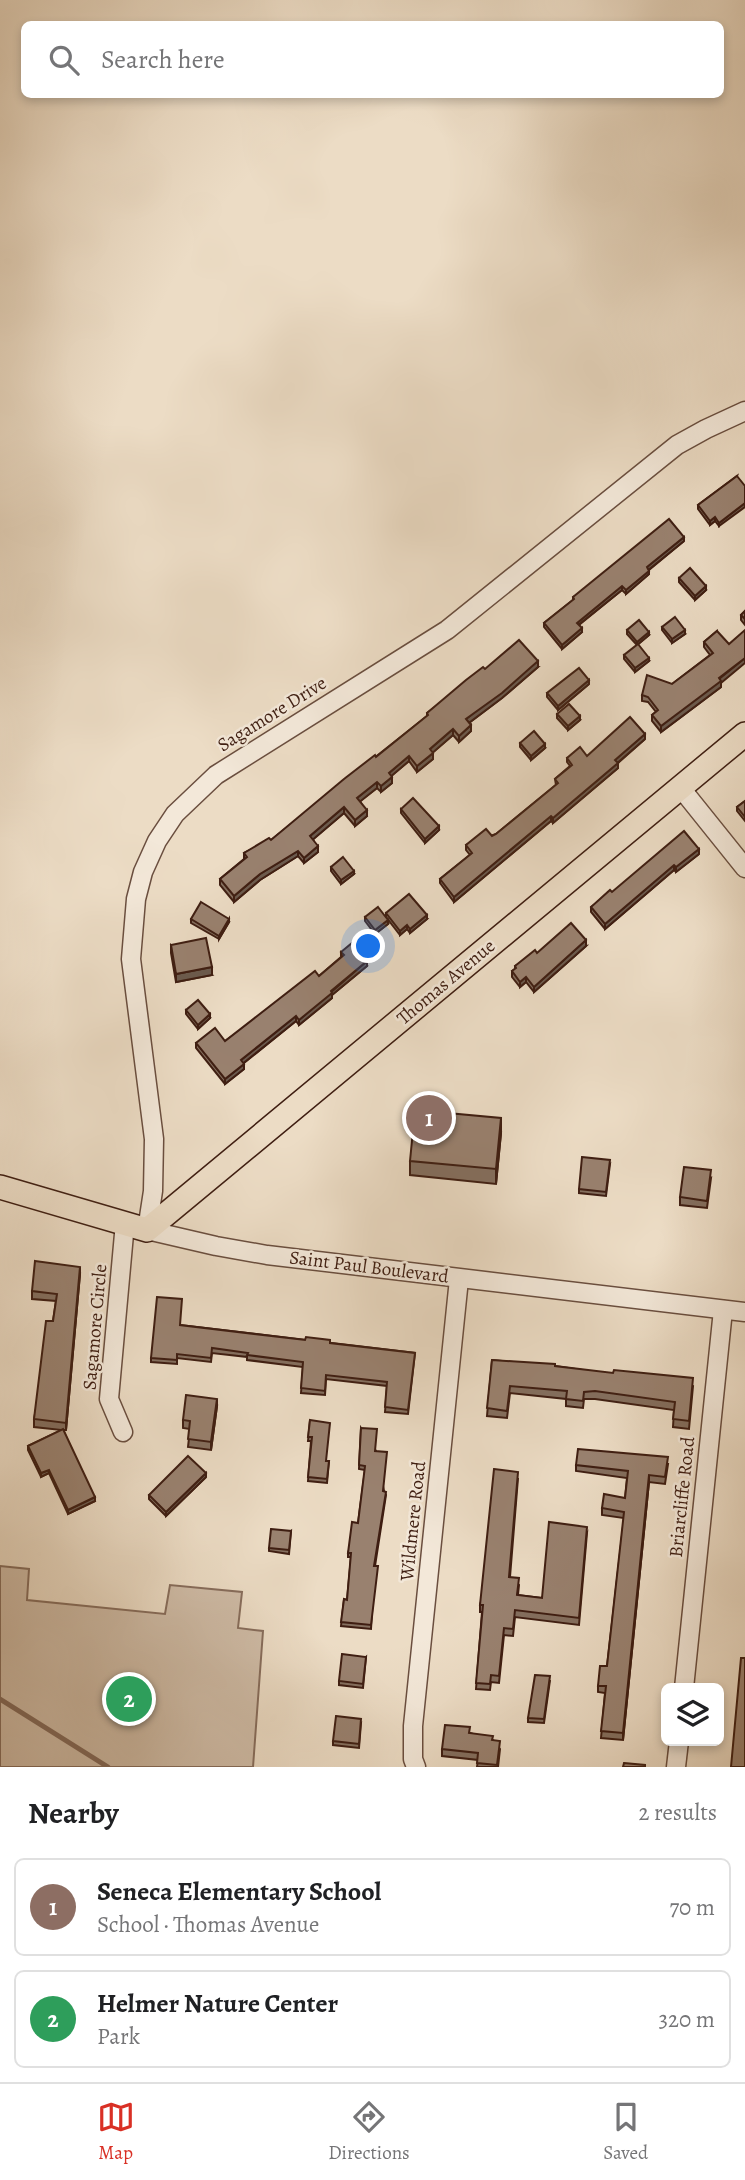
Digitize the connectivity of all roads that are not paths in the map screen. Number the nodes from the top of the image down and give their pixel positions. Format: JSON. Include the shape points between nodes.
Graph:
{"nodes":[{"id":1,"x":745,"y":411,"type":"edge"},
{"id":2,"x":745,"y":734,"type":"edge"},
{"id":3,"x":680,"y":787,"type":"junction"},
{"id":4,"x":745,"y":868,"type":"edge"},
{"id":5,"x":0,"y":1187,"type":"edge"},
{"id":6,"x":136,"y":1227,"type":"junction"},
{"id":7,"x":459,"y":1279,"type":"junction"},
{"id":8,"x":723,"y":1310,"type":"junction"},
{"id":9,"x":745,"y":1312,"type":"edge"},
{"id":10,"x":123,"y":1432,"type":"dead end"},
{"id":11,"x":685,"y":1683,"type":"edge"},
{"id":12,"x":678,"y":1746,"type":"edge"},
{"id":13,"x":416,"y":1767,"type":"edge"},
{"id":14,"x":676,"y":1767,"type":"edge"}],
"edges":[{"from":1,"to":6,"type":"street","name":"Sagamore Drive","via":[[677,445],[447,630],[238,760],[175,814],[143,872],[132,931],[133,985],[154,1139],[153,1191]]},
{"from":2,"to":3,"type":"main road","name":"Thomas Avenue"},
{"from":3,"to":4,"type":"street"},
{"from":3,"to":6,"type":"main road","name":"Thomas Avenue"},
{"from":5,"to":6,"type":"main road","name":"Saint Paul Boulevard"},
{"from":6,"to":7,"type":"street","name":"Saint Paul Boulevard","via":[[267,1255]]},
{"from":6,"to":10,"type":"street","name":"Sagamore Circle","via":[[109,1399]]},
{"from":7,"to":8,"type":"street","name":"Saint Paul Boulevard"},
{"from":7,"to":13,"type":"street","name":"Wildmere Road","via":[[413,1726]]},
{"from":8,"to":9,"type":"street","name":"Saint Paul Boulevard"},
{"from":8,"to":11,"type":"street","name":"Briarcliffe Road"},
{"from":12,"to":14,"type":"street"}]}
